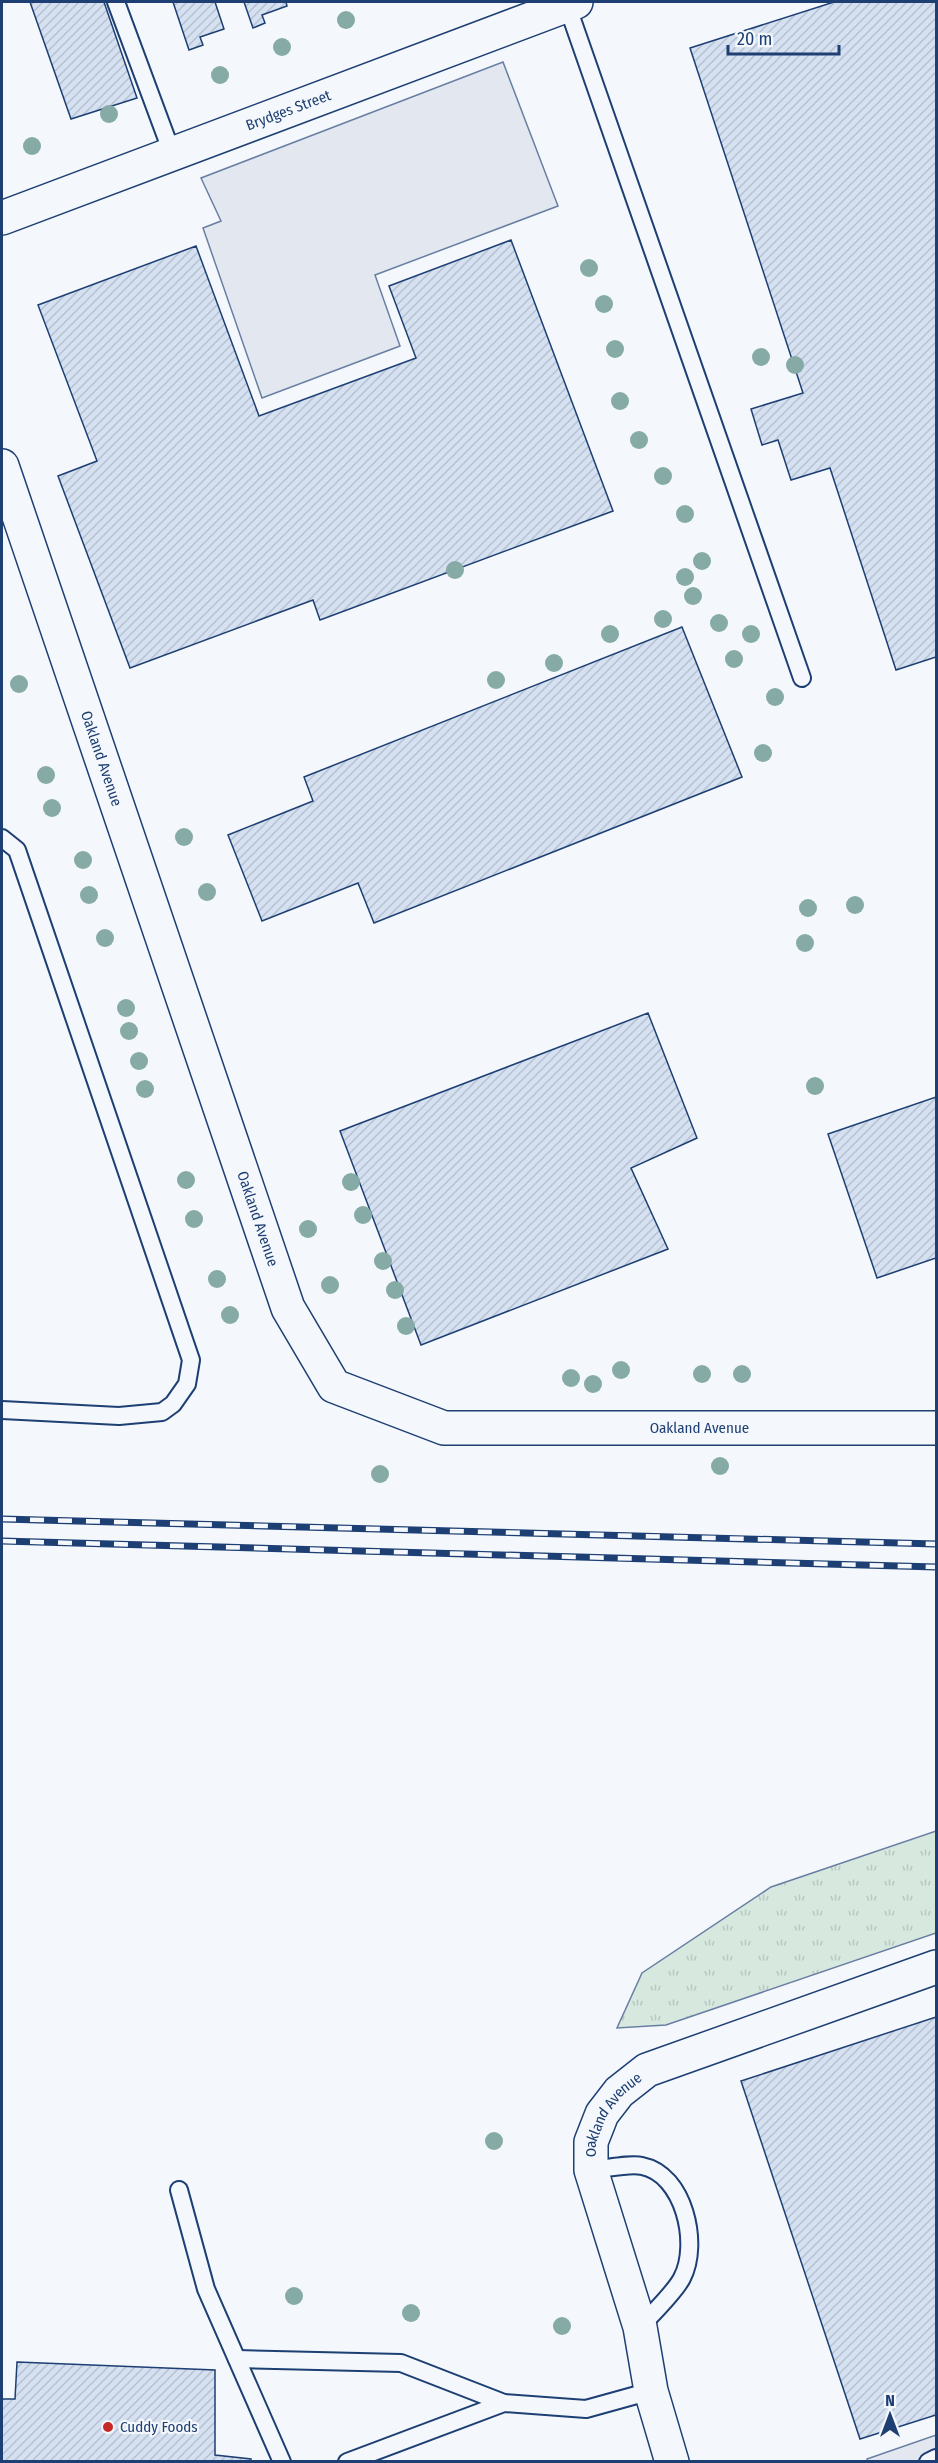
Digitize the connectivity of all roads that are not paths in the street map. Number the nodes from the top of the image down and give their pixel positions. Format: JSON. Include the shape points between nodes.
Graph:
{"nodes":[{"id":1,"x":116,"y":2,"type":"edge"},
{"id":2,"x":572,"y":3,"type":"edge"},
{"id":3,"x":172,"y":153,"type":"junction"},
{"id":4,"x":2,"y":218,"type":"edge"},
{"id":5,"x":2,"y":466,"type":"edge"},
{"id":6,"x":802,"y":678,"type":"dead end"},
{"id":7,"x":2,"y":838,"type":"edge"},
{"id":8,"x":2,"y":1410,"type":"edge"},
{"id":9,"x":936,"y":1428,"type":"edge"},
{"id":10,"x":936,"y":1967,"type":"edge"},
{"id":11,"x":591,"y":2170,"type":"junction"},
{"id":12,"x":179,"y":2190,"type":"dead end"},
{"id":13,"x":640,"y":2327,"type":"junction"},
{"id":14,"x":237,"y":2359,"type":"junction"},
{"id":15,"x":651,"y":2391,"type":"junction"},
{"id":16,"x":504,"y":2403,"type":"junction"},
{"id":17,"x":936,"y":2458,"type":"edge"},
{"id":18,"x":282,"y":2462,"type":"edge"},
{"id":19,"x":347,"y":2462,"type":"edge"},
{"id":20,"x":672,"y":2462,"type":"edge"},
{"id":21,"x":928,"y":2462,"type":"edge"}],
"edges":[{"from":1,"to":3,"type":"lane"},
{"from":2,"to":3,"type":"street","name":"Brydges Street"},
{"from":2,"to":6,"type":"lane"},
{"from":3,"to":4,"type":"street","name":"Brydges Street"},
{"from":5,"to":9,"type":"street","name":"Oakland Avenue","via":[[288,1308],[334,1386],[444,1428]]},
{"from":7,"to":8,"type":"lane","via":[[17,850],[191,1360],[187,1384],[162,1412],[119,1416]]},
{"from":10,"to":11,"type":"street","name":"Oakland Avenue","via":[[647,2070],[619,2092],[602,2114],[591,2142]]},
{"from":11,"to":13,"type":"street","name":"Oakland Avenue"},
{"from":11,"to":13,"type":"lane","via":[[642,2165],[664,2177],[683,2204],[691,2245],[682,2278]]},
{"from":12,"to":14,"type":"lane","via":[[206,2289]]},
{"from":13,"to":15,"type":"street","name":"Oakland Avenue"},
{"from":14,"to":16,"type":"lane","via":[[401,2363]]},
{"from":14,"to":18,"type":"lane"},
{"from":15,"to":16,"type":"lane","via":[[586,2409]]},
{"from":15,"to":20,"type":"street","name":"Oakland Avenue"},
{"from":16,"to":19,"type":"lane"},
{"from":17,"to":21,"type":"lane"}]}
